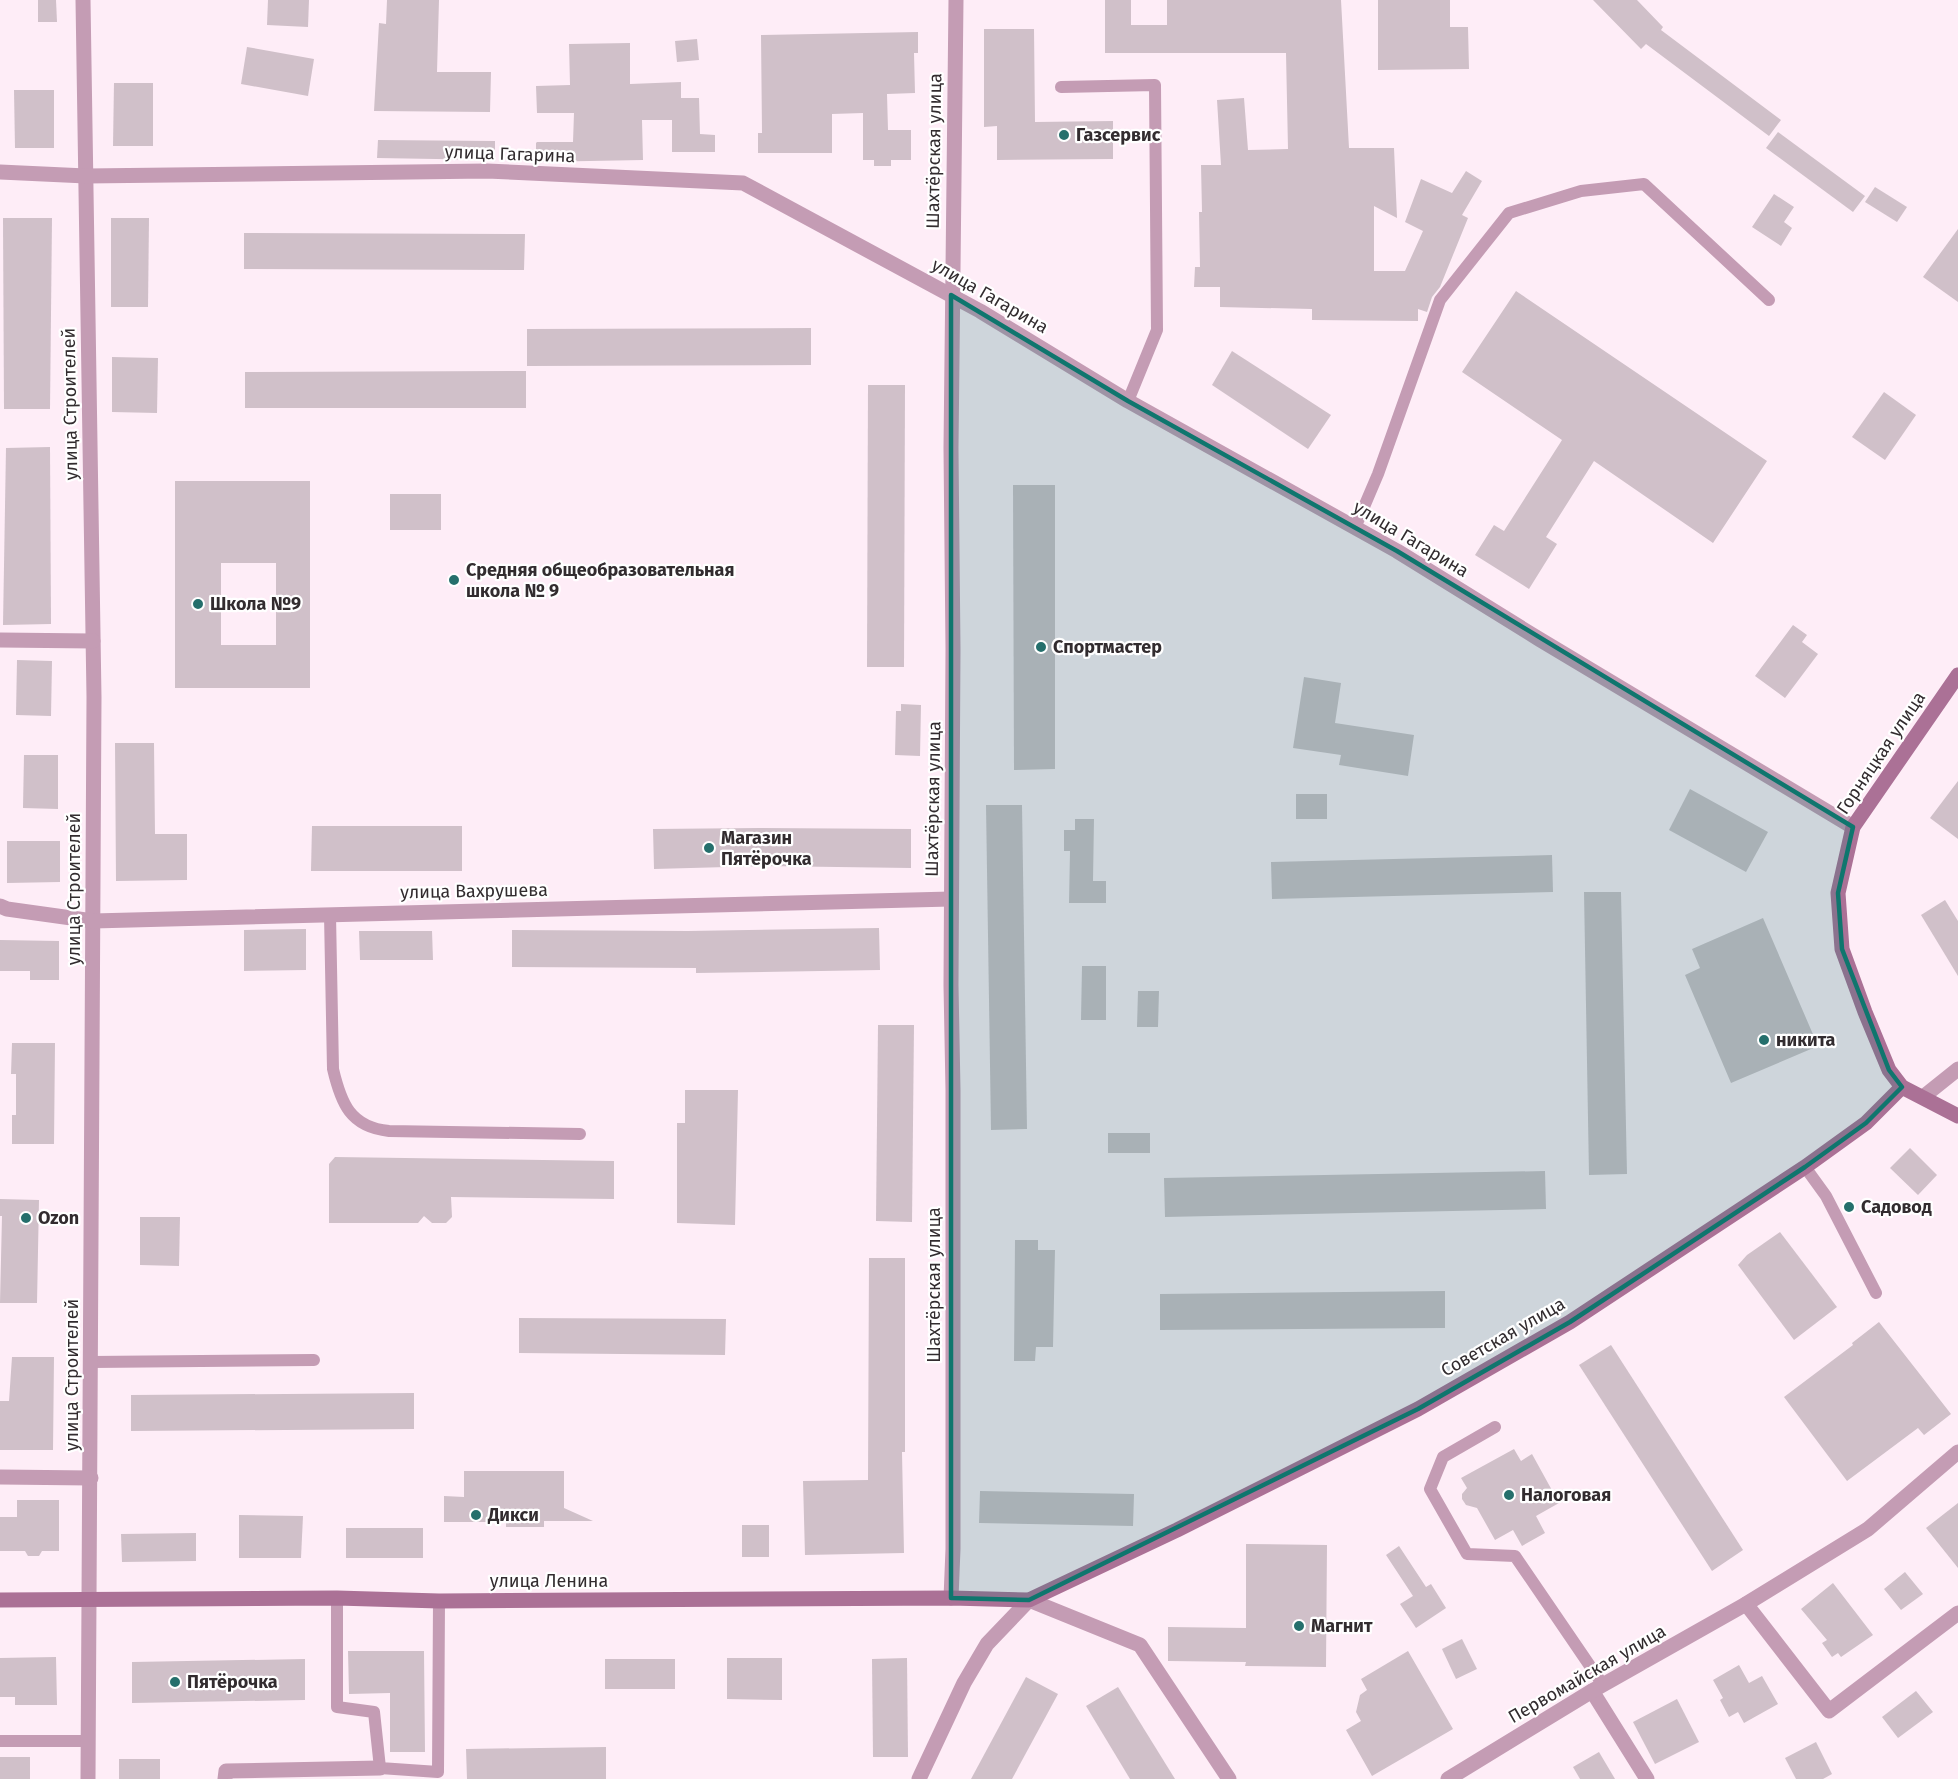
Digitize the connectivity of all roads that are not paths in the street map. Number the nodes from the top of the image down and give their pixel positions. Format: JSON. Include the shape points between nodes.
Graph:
{"nodes":[{"id":1,"x":83,"y":0,"type":"edge"},
{"id":2,"x":956,"y":0,"type":"edge"},
{"id":3,"x":1061,"y":87,"type":"dead end"},
{"id":4,"x":0,"y":172,"type":"edge"},
{"id":5,"x":86,"y":176,"type":"junction"},
{"id":6,"x":951,"y":295,"type":"junction"},
{"id":7,"x":1769,"y":300,"type":"dead end"},
{"id":8,"x":1128,"y":401,"type":"junction"},
{"id":9,"x":1355,"y":528,"type":"junction"},
{"id":10,"x":0,"y":640,"type":"edge"},
{"id":11,"x":93,"y":641,"type":"junction"},
{"id":12,"x":1958,"y":675,"type":"edge"},
{"id":13,"x":1853,"y":827,"type":"junction"},
{"id":14,"x":951,"y":899,"type":"junction"},
{"id":15,"x":0,"y":906,"type":"edge"},
{"id":16,"x":330,"y":915,"type":"junction"},
{"id":17,"x":93,"y":921,"type":"junction"},
{"id":18,"x":1958,"y":1069,"type":"edge"},
{"id":19,"x":1902,"y":1087,"type":"junction"},
{"id":20,"x":1923,"y":1097,"type":"junction"},
{"id":21,"x":1958,"y":1116,"type":"edge"},
{"id":22,"x":579,"y":1134,"type":"dead end"},
{"id":23,"x":1805,"y":1167,"type":"junction"},
{"id":24,"x":1876,"y":1293,"type":"dead end"},
{"id":25,"x":314,"y":1360,"type":"dead end"},
{"id":26,"x":91,"y":1362,"type":"junction"},
{"id":27,"x":1495,"y":1427,"type":"dead end"},
{"id":28,"x":1958,"y":1452,"type":"edge"},
{"id":29,"x":0,"y":1476,"type":"edge"},
{"id":30,"x":91,"y":1478,"type":"junction"},
{"id":31,"x":1092,"y":1570,"type":"joint"},
{"id":32,"x":337,"y":1598,"type":"junction"},
{"id":33,"x":951,"y":1598,"type":"junction"},
{"id":34,"x":0,"y":1600,"type":"edge"},
{"id":35,"x":90,"y":1600,"type":"junction"},
{"id":36,"x":1029,"y":1600,"type":"junction"},
{"id":37,"x":439,"y":1601,"type":"junction"},
{"id":38,"x":1746,"y":1604,"type":"junction"},
{"id":39,"x":1958,"y":1613,"type":"edge"},
{"id":40,"x":1598,"y":1688,"type":"junction"},
{"id":41,"x":0,"y":1742,"type":"edge"},
{"id":42,"x":88,"y":1742,"type":"junction"},
{"id":43,"x":380,"y":1768,"type":"junction"},
{"id":44,"x":438,"y":1776,"type":"edge"},
{"id":45,"x":88,"y":1779,"type":"edge"},
{"id":46,"x":225,"y":1779,"type":"edge"},
{"id":47,"x":919,"y":1779,"type":"edge"},
{"id":48,"x":1229,"y":1779,"type":"edge"},
{"id":49,"x":1448,"y":1779,"type":"edge"},
{"id":50,"x":1647,"y":1779,"type":"edge"}],
"edges":[{"from":1,"to":5,"type":"street","name":"улица Строителей"},
{"from":2,"to":6,"type":"street","name":"Шахтёрская улица"},
{"from":3,"to":8,"type":"lane","via":[[1155,85],[1157,330]]},
{"from":4,"to":5,"type":"street","name":"улица Гагарина"},
{"from":5,"to":6,"type":"street","name":"улица Гагарина","via":[[487,171],[743,183]]},
{"from":5,"to":11,"type":"street","name":"улица Строителей"},
{"from":6,"to":8,"type":"street","name":"улица Гагарина"},
{"from":6,"to":14,"type":"street","name":"Шахтёрская улица"},
{"from":7,"to":9,"type":"lane","via":[[1644,184],[1581,191],[1509,213],[1440,300]]},
{"from":8,"to":9,"type":"street","name":"улица Гагарина"},
{"from":9,"to":13,"type":"street","name":"улица Гагарина"},
{"from":10,"to":11,"type":"street"},
{"from":11,"to":17,"type":"street","name":"улица Строителей"},
{"from":12,"to":13,"type":"main road","name":"Горняцкая улица"},
{"from":13,"to":19,"type":"main road","name":"Горняцкая улица","via":[[1838,893],[1842,949],[1889,1070]]},
{"from":14,"to":16,"type":"street","name":"улица Вахрушева"},
{"from":14,"to":33,"type":"street","name":"Шахтёрская улица"},
{"from":15,"to":17,"type":"street","name":"улица Вахрушева"},
{"from":16,"to":17,"type":"street","name":"улица Вахрушева"},
{"from":16,"to":22,"type":"lane","via":[[333,1069],[348,1111],[376,1130]]},
{"from":17,"to":26,"type":"street","name":"улица Строителей"},
{"from":18,"to":20,"type":"street"},
{"from":19,"to":20,"type":"main road"},
{"from":19,"to":23,"type":"main road","name":"Советская улица","via":[[1866,1123]]},
{"from":20,"to":21,"type":"main road"},
{"from":23,"to":24,"type":"lane","via":[[1826,1196]]},
{"from":23,"to":31,"type":"main road","name":"Советская улица","via":[[1570,1322],[1418,1409]]},
{"from":25,"to":26,"type":"lane"},
{"from":26,"to":30,"type":"street","name":"улица Строителей"},
{"from":27,"to":40,"type":"lane","via":[[1443,1457],[1430,1489],[1467,1554],[1515,1556]]},
{"from":28,"to":38,"type":"street","name":"Первомайская улица","via":[[1868,1529]]},
{"from":29,"to":30,"type":"street"},
{"from":30,"to":35,"type":"street","name":"улица Строителей"},
{"from":31,"to":36,"type":"main road","name":"улица Ленина"},
{"from":32,"to":35,"type":"main road","name":"улица Ленина"},
{"from":32,"to":37,"type":"main road","name":"улица Ленина"},
{"from":32,"to":43,"type":"lane","via":[[337,1707],[374,1712]]},
{"from":33,"to":36,"type":"main road","name":"улица Ленина"},
{"from":33,"to":37,"type":"main road","name":"улица Ленина"},
{"from":34,"to":35,"type":"main road","name":"улица Ленина"},
{"from":35,"to":42,"type":"street","name":"улица Строителей"},
{"from":36,"to":47,"type":"street","via":[[987,1644]]},
{"from":36,"to":48,"type":"street","via":[[1140,1645]]},
{"from":37,"to":44,"type":"lane"},
{"from":38,"to":39,"type":"street","via":[[1828,1712]]},
{"from":38,"to":40,"type":"street","name":"Первомайская улица"},
{"from":40,"to":49,"type":"street","name":"Первомайская улица"},
{"from":40,"to":50,"type":"street"},
{"from":41,"to":42,"type":"lane"},
{"from":42,"to":45,"type":"street","name":"улица Строителей"},
{"from":43,"to":44,"type":"lane"},
{"from":43,"to":46,"type":"street","via":[[226,1771]]}]}
